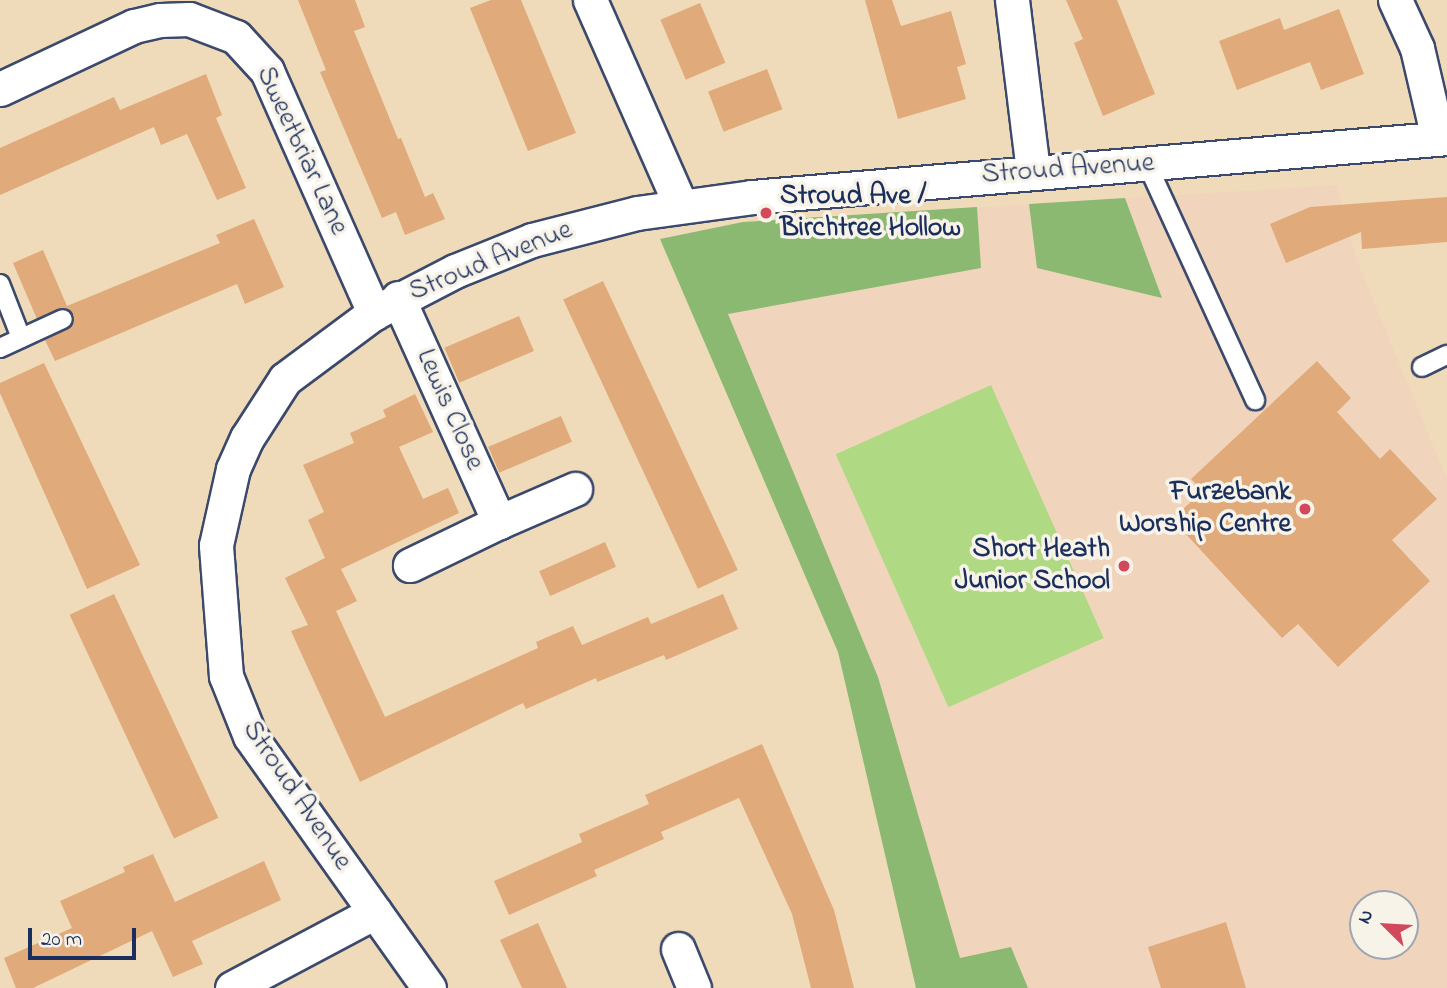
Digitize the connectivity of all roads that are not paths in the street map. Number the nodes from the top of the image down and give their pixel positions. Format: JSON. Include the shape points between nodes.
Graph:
{"nodes":[{"id":1,"x":590,"y":0,"type":"edge"},
{"id":2,"x":1012,"y":0,"type":"edge"},
{"id":3,"x":1395,"y":0,"type":"edge"},
{"id":4,"x":0,"y":89,"type":"edge"},
{"id":5,"x":1443,"y":138,"type":"edge"},
{"id":6,"x":1147,"y":164,"type":"junction"},
{"id":7,"x":1033,"y":172,"type":"junction"},
{"id":8,"x":681,"y":206,"type":"junction"},
{"id":9,"x":0,"y":284,"type":"edge"},
{"id":10,"x":386,"y":305,"type":"junction"},
{"id":11,"x":63,"y":319,"type":"dead end"},
{"id":12,"x":21,"y":338,"type":"junction"},
{"id":13,"x":0,"y":348,"type":"edge"},
{"id":14,"x":1447,"y":355,"type":"edge"},
{"id":15,"x":1422,"y":367,"type":"dead end"},
{"id":16,"x":1255,"y":400,"type":"dead end"},
{"id":17,"x":575,"y":489,"type":"dead end"},
{"id":18,"x":499,"y":522,"type":"junction"},
{"id":19,"x":410,"y":565,"type":"dead end"},
{"id":20,"x":375,"y":912,"type":"junction"},
{"id":21,"x":678,"y":949,"type":"dead end"},
{"id":22,"x":232,"y":988,"type":"edge"},
{"id":23,"x":429,"y":988,"type":"edge"},
{"id":24,"x":694,"y":988,"type":"edge"}],
"edges":[{"from":1,"to":8,"type":"street"},
{"from":2,"to":7,"type":"street"},
{"from":3,"to":5,"type":"street","via":[[1417,48]]},
{"from":4,"to":10,"type":"street","name":"Sweetbriar Lane","via":[[134,26],[160,20],[189,19],[236,37],[267,71]]},
{"from":5,"to":6,"type":"street","name":"Stroud Avenue"},
{"from":6,"to":7,"type":"street","name":"Stroud Avenue"},
{"from":6,"to":16,"type":"lane"},
{"from":7,"to":8,"type":"street","name":"Stroud Avenue"},
{"from":8,"to":10,"type":"street","name":"Stroud Avenue","via":[[582,225],[532,240]]},
{"from":9,"to":12,"type":"lane"},
{"from":10,"to":18,"type":"street","name":"Lewis Close"},
{"from":10,"to":20,"type":"street","name":"Stroud Avenue","via":[[285,379],[233,469],[216,545],[226,676],[250,736]]},
{"from":11,"to":12,"type":"lane"},
{"from":12,"to":13,"type":"lane"},
{"from":14,"to":15,"type":"lane"},
{"from":17,"to":18,"type":"street"},
{"from":18,"to":19,"type":"street"},
{"from":20,"to":22,"type":"street"},
{"from":20,"to":23,"type":"street","name":"Stroud Avenue"},
{"from":21,"to":24,"type":"street"}]}
